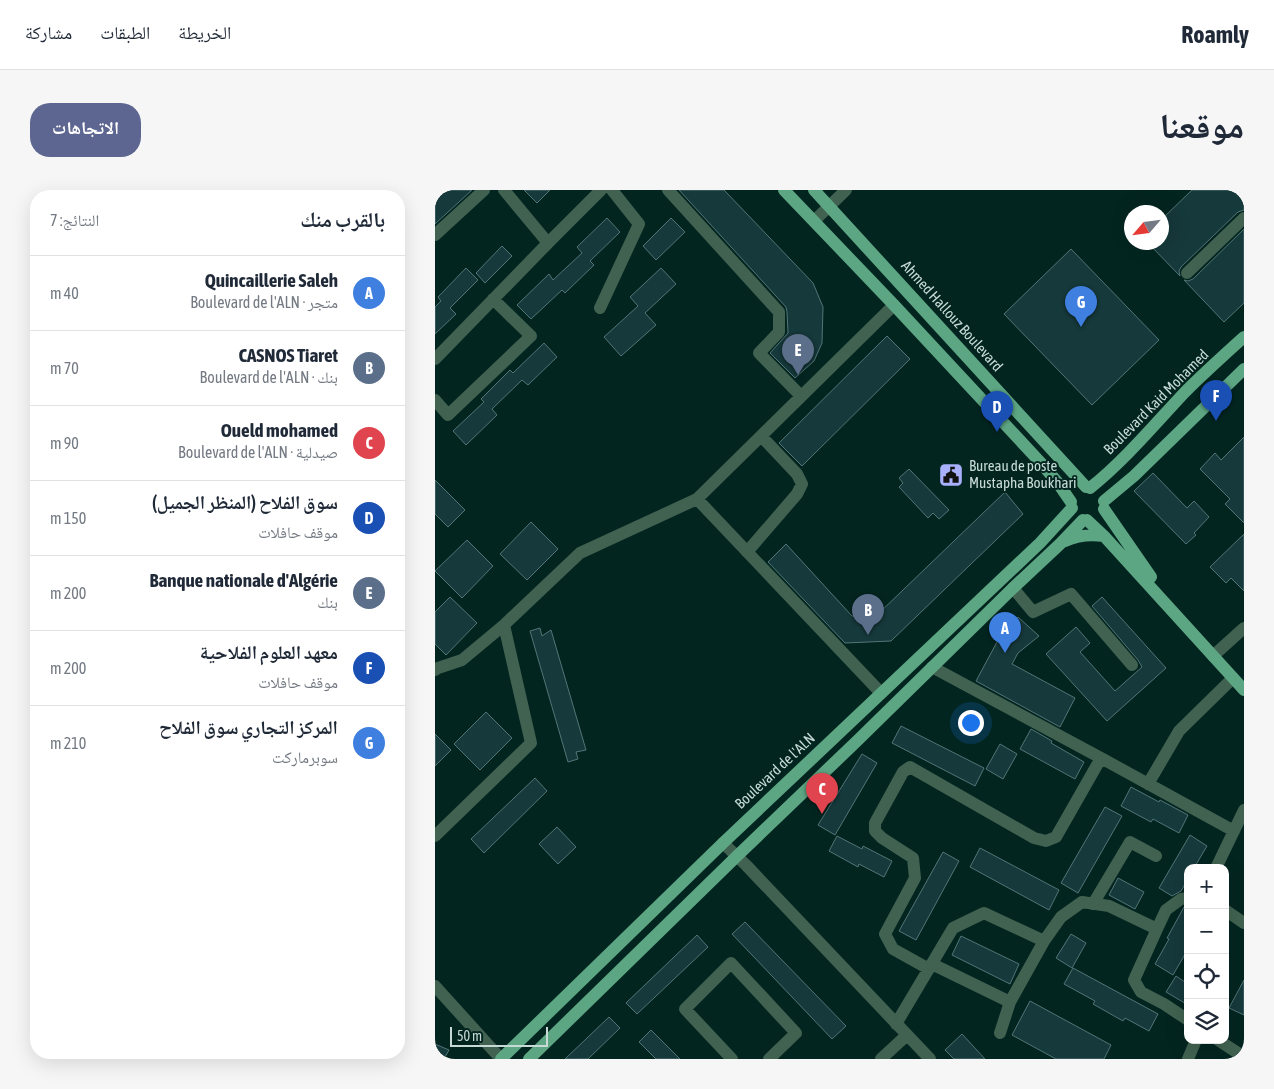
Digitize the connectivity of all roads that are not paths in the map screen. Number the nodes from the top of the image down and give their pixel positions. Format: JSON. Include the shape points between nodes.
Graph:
{"nodes":[{"id":1,"x":484,"y":190,"type":"edge"},
{"id":2,"x":504,"y":190,"type":"edge"},
{"id":3,"x":601,"y":190,"type":"edge"},
{"id":4,"x":612,"y":190,"type":"edge"},
{"id":5,"x":668,"y":190,"type":"edge"},
{"id":6,"x":784,"y":190,"type":"edge"},
{"id":7,"x":814,"y":190,"type":"edge"},
{"id":8,"x":846,"y":190,"type":"edge"},
{"id":9,"x":829,"y":206,"type":"junction"},
{"id":10,"x":1244,"y":218,"type":"edge"},
{"id":11,"x":814,"y":221,"type":"junction"},
{"id":12,"x":435,"y":235,"type":"edge"},
{"id":13,"x":548,"y":243,"type":"junction"},
{"id":14,"x":1187,"y":273,"type":"dead end"},
{"id":15,"x":493,"y":299,"type":"junction"},
{"id":16,"x":894,"y":305,"type":"junction"},
{"id":17,"x":600,"y":308,"type":"dead end"},
{"id":18,"x":1244,"y":337,"type":"edge"},
{"id":19,"x":435,"y":359,"type":"edge"},
{"id":20,"x":1244,"y":369,"type":"edge"},
{"id":21,"x":801,"y":396,"type":"junction"},
{"id":22,"x":435,"y":400,"type":"edge"},
{"id":23,"x":761,"y":436,"type":"junction"},
{"id":24,"x":1088,"y":487,"type":"junction"},
{"id":25,"x":697,"y":499,"type":"junction"},
{"id":26,"x":1071,"y":505,"type":"junction"},
{"id":27,"x":1104,"y":505,"type":"junction"},
{"id":28,"x":1085,"y":520,"type":"junction"},
{"id":29,"x":1104,"y":536,"type":"junction"},
{"id":30,"x":1061,"y":544,"type":"junction"},
{"id":31,"x":747,"y":552,"type":"junction"},
{"id":32,"x":1013,"y":588,"type":"junction"},
{"id":33,"x":1178,"y":616,"type":"junction"},
{"id":34,"x":504,"y":625,"type":"junction"},
{"id":35,"x":1244,"y":628,"type":"edge"},
{"id":36,"x":1213,"y":656,"type":"junction"},
{"id":37,"x":1132,"y":665,"type":"dead end"},
{"id":38,"x":932,"y":667,"type":"junction"},
{"id":39,"x":435,"y":670,"type":"edge"},
{"id":40,"x":1233,"y":678,"type":"junction"},
{"id":41,"x":1244,"y":690,"type":"edge"},
{"id":42,"x":881,"y":693,"type":"junction"},
{"id":43,"x":1101,"y":758,"type":"junction"},
{"id":44,"x":1148,"y":784,"type":"junction"},
{"id":45,"x":1244,"y":810,"type":"edge"},
{"id":46,"x":1234,"y":831,"type":"junction"},
{"id":47,"x":435,"y":836,"type":"edge"},
{"id":48,"x":723,"y":842,"type":"junction"},
{"id":49,"x":737,"y":856,"type":"junction"},
{"id":50,"x":1156,"y":856,"type":"dead end"},
{"id":51,"x":1217,"y":864,"type":"edge"},
{"id":52,"x":1184,"y":899,"type":"edge"},
{"id":53,"x":1093,"y":904,"type":"junction"},
{"id":54,"x":1229,"y":913,"type":"edge"},
{"id":55,"x":1244,"y":923,"type":"edge"},
{"id":56,"x":1157,"y":930,"type":"junction"},
{"id":57,"x":1044,"y":941,"type":"junction"},
{"id":58,"x":930,"y":966,"type":"junction"},
{"id":59,"x":435,"y":986,"type":"edge"},
{"id":60,"x":1010,"y":1002,"type":"junction"},
{"id":61,"x":1184,"y":1017,"type":"edge"},
{"id":62,"x":896,"y":1024,"type":"junction"},
{"id":63,"x":1000,"y":1033,"type":"dead end"},
{"id":64,"x":907,"y":1035,"type":"junction"},
{"id":65,"x":1194,"y":1044,"type":"edge"},
{"id":66,"x":1224,"y":1044,"type":"edge"},
{"id":67,"x":1244,"y":1057,"type":"edge"},
{"id":68,"x":501,"y":1059,"type":"edge"},
{"id":69,"x":529,"y":1059,"type":"edge"},
{"id":70,"x":732,"y":1059,"type":"edge"},
{"id":71,"x":769,"y":1059,"type":"edge"},
{"id":72,"x":881,"y":1059,"type":"edge"},
{"id":73,"x":930,"y":1059,"type":"edge"},
{"id":74,"x":1188,"y":1059,"type":"edge"}],
"edges":[{"from":1,"to":12,"type":"street"},
{"from":2,"to":13,"type":"street"},
{"from":3,"to":13,"type":"street"},
{"from":4,"to":17,"type":"street","via":[[639,224]]},
{"from":5,"to":21,"type":"street","via":[[779,312],[779,332],[759,353]]},
{"from":6,"to":11,"type":"main road"},
{"from":7,"to":9,"type":"main road","name":"Ahmed Hallouz Boulevard"},
{"from":8,"to":9,"type":"street"},
{"from":9,"to":11,"type":"street"},
{"from":9,"to":24,"type":"main road","name":"Ahmed Hallouz Boulevard"},
{"from":10,"to":14,"type":"street"},
{"from":11,"to":16,"type":"main road"},
{"from":13,"to":15,"type":"street"},
{"from":15,"to":19,"type":"street"},
{"from":15,"to":22,"type":"street","via":[[531,336],[448,415]]},
{"from":16,"to":21,"type":"street"},
{"from":16,"to":26,"type":"main road","via":[[1041,463]]},
{"from":18,"to":24,"type":"main road","name":"Boulevard Kaid Mohamed","via":[[1186,391],[1116,466]]},
{"from":20,"to":27,"type":"main road"},
{"from":21,"to":23,"type":"street"},
{"from":23,"to":25,"type":"street"},
{"from":23,"to":31,"type":"street","via":[[797,474],[802,484]]},
{"from":24,"to":26,"type":"main road","via":[[1074,494]]},
{"from":24,"to":27,"type":"main road","via":[[1101,494]]},
{"from":25,"to":31,"type":"street"},
{"from":25,"to":34,"type":"street","via":[[580,552]]},
{"from":26,"to":28,"type":"main road","via":[[1076,516]]},
{"from":26,"to":42,"type":"main road","name":"Boulevard de l'ALN","via":[[1041,544]]},
{"from":27,"to":28,"type":"main road","via":[[1099,517]]},
{"from":27,"to":33,"type":"main road"},
{"from":28,"to":29,"type":"main road"},
{"from":28,"to":30,"type":"main road"},
{"from":29,"to":30,"type":"main road","via":[[1081,536]]},
{"from":29,"to":33,"type":"main road"},
{"from":30,"to":32,"type":"main road"},
{"from":31,"to":42,"type":"street"},
{"from":32,"to":37,"type":"street","via":[[1033,612],[1071,594]]},
{"from":32,"to":38,"type":"main road"},
{"from":33,"to":36,"type":"main road"},
{"from":34,"to":39,"type":"street","via":[[462,660]]},
{"from":34,"to":47,"type":"street","via":[[531,743]]},
{"from":35,"to":36,"type":"street"},
{"from":36,"to":40,"type":"main road"},
{"from":38,"to":43,"type":"street"},
{"from":38,"to":49,"type":"main road"},
{"from":40,"to":41,"type":"main road"},
{"from":40,"to":44,"type":"street","via":[[1179,731]]},
{"from":42,"to":48,"type":"main road","name":"Boulevard de l'ALN"},
{"from":43,"to":44,"type":"street"},
{"from":43,"to":58,"type":"street","via":[[1056,837],[1046,841],[1034,838],[910,767],[903,772],[875,823],[875,831],[913,858],[915,878],[885,934],[893,949]]},
{"from":44,"to":46,"type":"street"},
{"from":45,"to":46,"type":"street"},
{"from":46,"to":51,"type":"street"},
{"from":48,"to":49,"type":"street"},
{"from":48,"to":68,"type":"main road","name":"Boulevard de l'ALN"},
{"from":49,"to":62,"type":"street"},
{"from":49,"to":69,"type":"main road"},
{"from":50,"to":53,"type":"street","via":[[1130,842]]},
{"from":52,"to":56,"type":"street","via":[[1166,910]]},
{"from":53,"to":56,"type":"street","via":[[1109,906]]},
{"from":53,"to":57,"type":"street","via":[[1082,902],[1061,917]]},
{"from":54,"to":55,"type":"street"},
{"from":56,"to":61,"type":"street","via":[[1134,980],[1141,992]]},
{"from":57,"to":58,"type":"street","via":[[984,913],[953,928]]},
{"from":57,"to":60,"type":"street"},
{"from":58,"to":60,"type":"street"},
{"from":58,"to":62,"type":"street"},
{"from":59,"to":68,"type":"street"},
{"from":60,"to":63,"type":"street"},
{"from":62,"to":64,"type":"street"},
{"from":64,"to":72,"type":"street"},
{"from":64,"to":73,"type":"street"},
{"from":65,"to":74,"type":"street"},
{"from":66,"to":67,"type":"street"},
{"from":70,"to":71,"type":"street","via":[[685,1010],[731,962],[796,1033]]}]}
